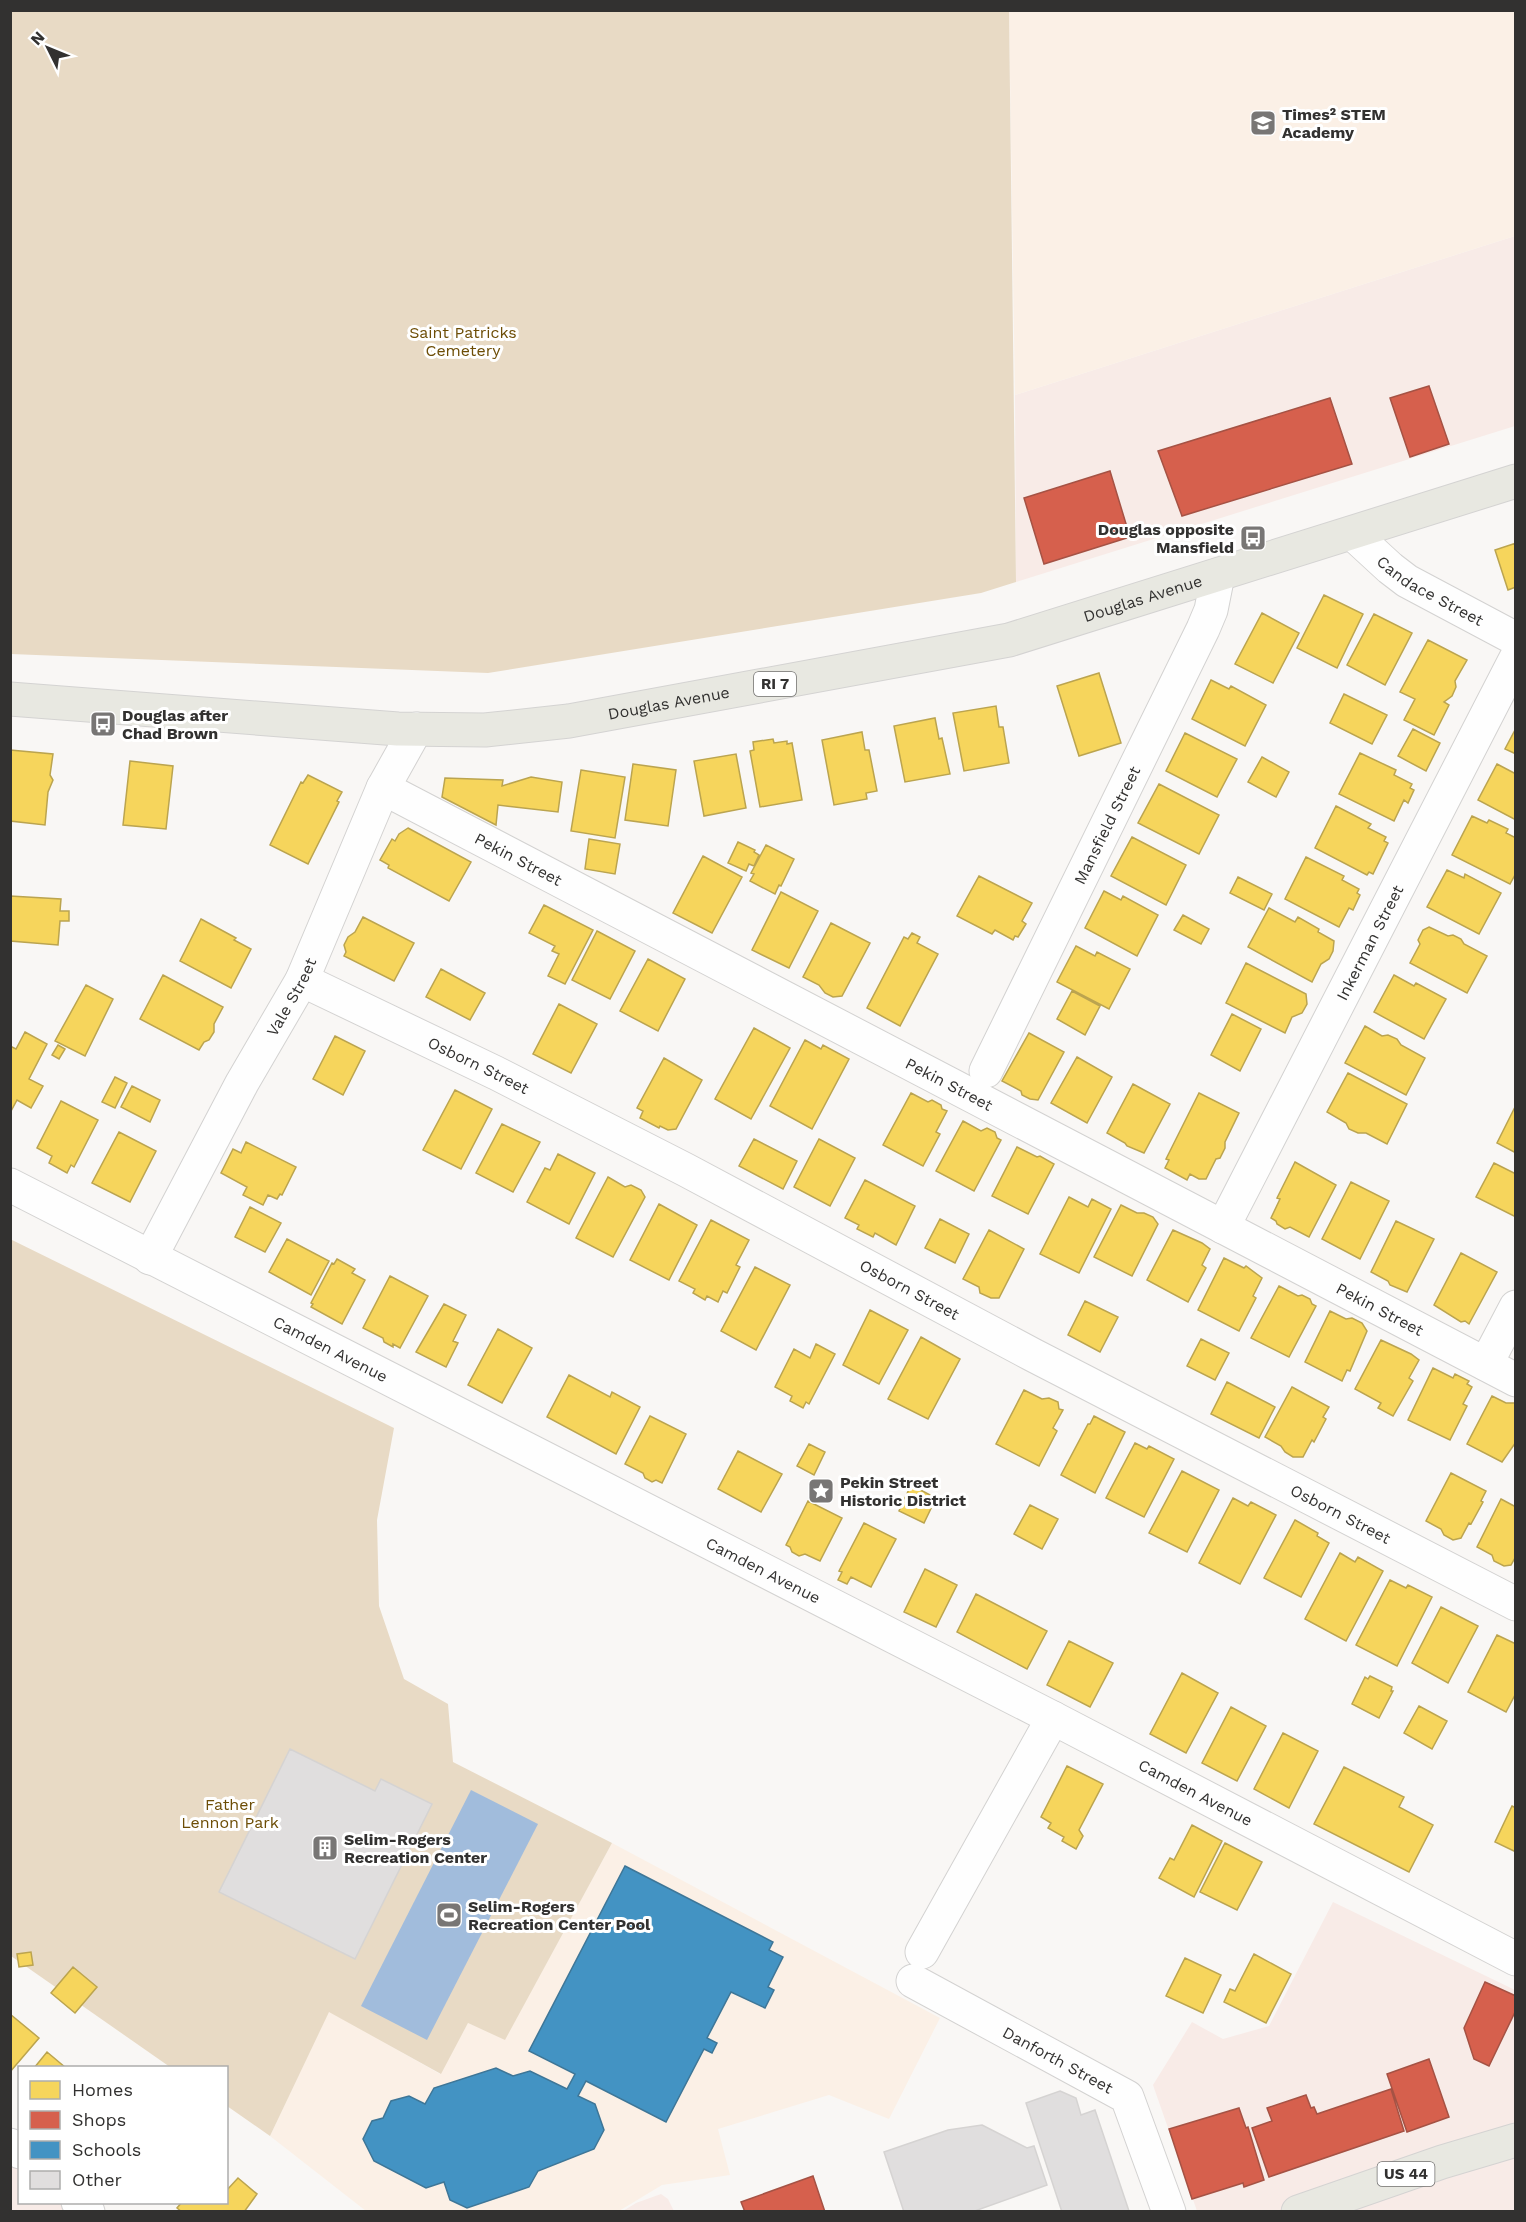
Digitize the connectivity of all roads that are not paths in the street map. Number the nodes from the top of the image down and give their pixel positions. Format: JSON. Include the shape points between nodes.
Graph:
{"nodes":[{"id":1,"x":1515,"y":481,"type":"edge"},
{"id":2,"x":1352,"y":533,"type":"junction"},
{"id":3,"x":1218,"y":575,"type":"junction"},
{"id":4,"x":1515,"y":639,"type":"edge"},
{"id":5,"x":1515,"y":658,"type":"edge"},
{"id":6,"x":10,"y":699,"type":"edge"},
{"id":7,"x":416,"y":729,"type":"junction"},
{"id":8,"x":383,"y":788,"type":"junction"},
{"id":9,"x":302,"y":980,"type":"junction"},
{"id":10,"x":986,"y":1071,"type":"dead end"},
{"id":11,"x":10,"y":1185,"type":"edge"},
{"id":12,"x":1223,"y":1227,"type":"junction"},
{"id":13,"x":150,"y":1258,"type":"junction"},
{"id":14,"x":1515,"y":1307,"type":"edge"},
{"id":15,"x":1486,"y":1364,"type":"junction"},
{"id":16,"x":1515,"y":1380,"type":"edge"},
{"id":17,"x":1515,"y":1604,"type":"edge"},
{"id":18,"x":1053,"y":1718,"type":"junction"},
{"id":19,"x":1515,"y":1959,"type":"edge"},
{"id":20,"x":1515,"y":2140,"type":"edge"},
{"id":21,"x":1169,"y":2211,"type":"edge"},
{"id":22,"x":1298,"y":2211,"type":"edge"}],
"edges":[{"from":1,"to":2,"type":"main road","name":"Douglas Avenue","number":"RI 7"},
{"from":2,"to":3,"type":"main road","name":"Douglas Avenue","number":"RI 7"},
{"from":2,"to":4,"type":"street","name":"Candace Street","via":[[1407,580]]},
{"from":3,"to":7,"type":"main road","name":"Douglas Avenue","number":"RI 7","via":[[1035,633],[981,646],[569,721],[485,730]]},
{"from":3,"to":10,"type":"street","name":"Mansfield Street","via":[[1203,629]]},
{"from":5,"to":12,"type":"street","name":"Inkerman Street"},
{"from":6,"to":7,"type":"main road","name":"Douglas Avenue","number":"RI 7"},
{"from":7,"to":8,"type":"street","name":"Vale Street"},
{"from":8,"to":9,"type":"street","name":"Vale Street"},
{"from":8,"to":12,"type":"street","name":"Pekin Street"},
{"from":9,"to":13,"type":"street","name":"Vale Street","via":[[242,1083]]},
{"from":9,"to":17,"type":"street","name":"Osborn Street","via":[[686,1170]]},
{"from":11,"to":13,"type":"street","name":"Camden Avenue"},
{"from":12,"to":15,"type":"street","name":"Pekin Street"},
{"from":13,"to":18,"type":"street","name":"Camden Avenue"},
{"from":14,"to":15,"type":"street"},
{"from":15,"to":16,"type":"street","name":"Pekin Street"},
{"from":18,"to":19,"type":"street","name":"Camden Avenue"},
{"from":18,"to":21,"type":"street","name":"Danforth Street","via":[[917,1966],[1127,2097]]},
{"from":20,"to":22,"type":"main road","number":"US 44"}]}
